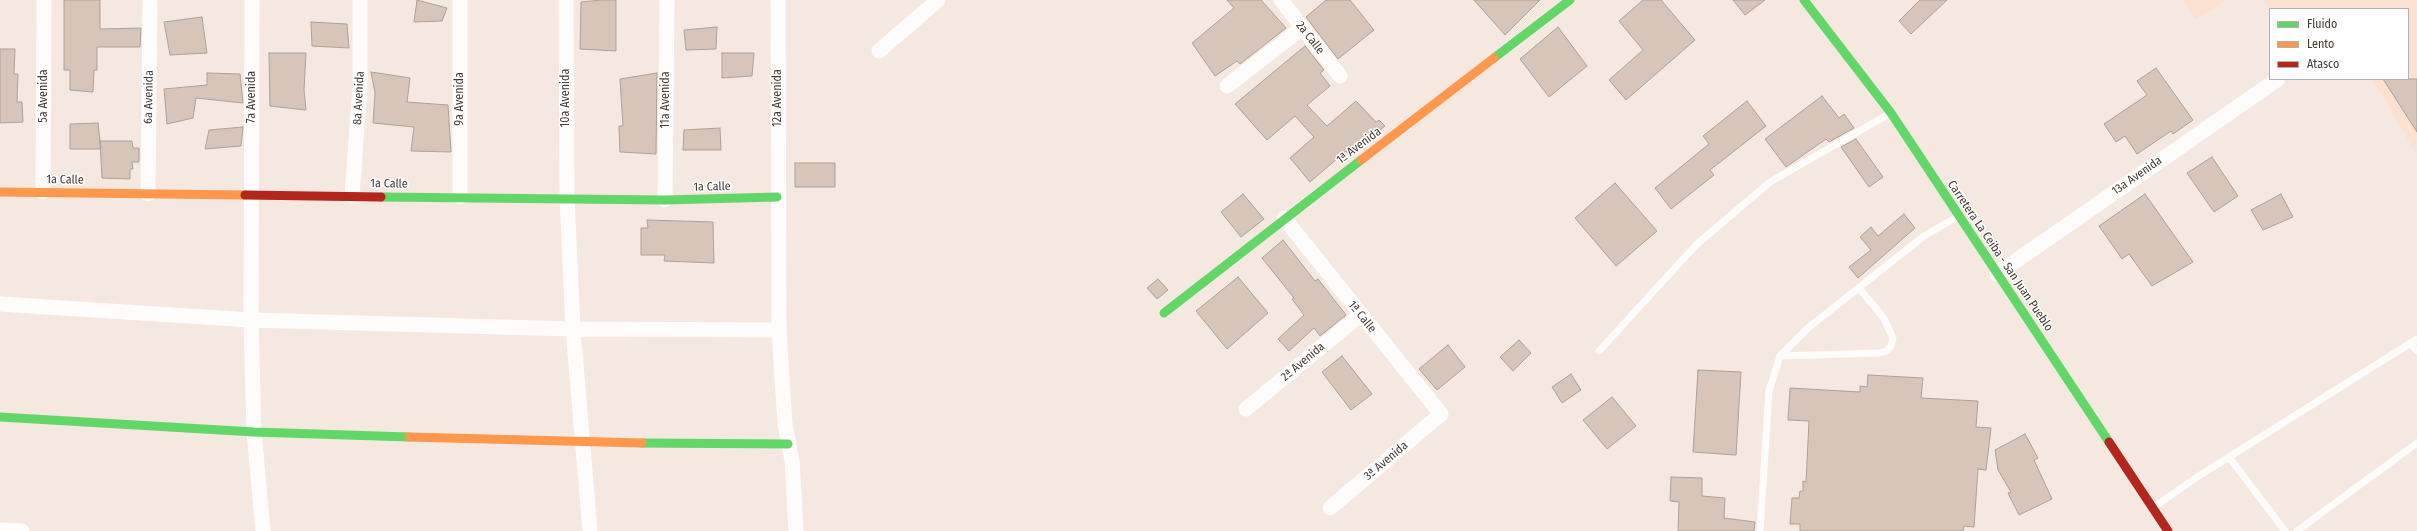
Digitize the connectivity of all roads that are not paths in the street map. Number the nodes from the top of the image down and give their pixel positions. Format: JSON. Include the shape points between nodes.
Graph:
{"nodes":[{"id":1,"x":44,"y":0,"type":"edge"},
{"id":2,"x":150,"y":0,"type":"edge"},
{"id":3,"x":252,"y":0,"type":"edge"},
{"id":4,"x":360,"y":0,"type":"edge"},
{"id":5,"x":460,"y":0,"type":"edge"},
{"id":6,"x":566,"y":0,"type":"edge"},
{"id":7,"x":667,"y":0,"type":"edge"},
{"id":8,"x":778,"y":0,"type":"edge"},
{"id":9,"x":938,"y":0,"type":"edge"},
{"id":10,"x":1281,"y":0,"type":"edge"},
{"id":11,"x":1570,"y":0,"type":"edge"},
{"id":12,"x":1804,"y":0,"type":"edge"},
{"id":13,"x":1302,"y":28,"type":"junction"},
{"id":14,"x":879,"y":51,"type":"dead end"},
{"id":15,"x":1340,"y":76,"type":"dead end"},
{"id":16,"x":2277,"y":80,"type":"edge"},
{"id":17,"x":1227,"y":86,"type":"dead end"},
{"id":18,"x":1891,"y":113,"type":"junction"},
{"id":19,"x":0,"y":192,"type":"edge"},
{"id":20,"x":43,"y":192,"type":"junction"},
{"id":21,"x":148,"y":194,"type":"junction"},
{"id":22,"x":252,"y":195,"type":"junction"},
{"id":23,"x":352,"y":196,"type":"junction"},
{"id":24,"x":460,"y":197,"type":"junction"},
{"id":25,"x":567,"y":197,"type":"junction"},
{"id":26,"x":778,"y":197,"type":"junction"},
{"id":27,"x":666,"y":200,"type":"junction"},
{"id":28,"x":1959,"y":216,"type":"junction"},
{"id":29,"x":1284,"y":218,"type":"junction"},
{"id":30,"x":1997,"y":274,"type":"junction"},
{"id":31,"x":1859,"y":288,"type":"junction"},
{"id":32,"x":0,"y":304,"type":"edge"},
{"id":33,"x":1164,"y":313,"type":"dead end"},
{"id":34,"x":1360,"y":315,"type":"junction"},
{"id":35,"x":251,"y":320,"type":"junction"},
{"id":36,"x":573,"y":329,"type":"junction"},
{"id":37,"x":779,"y":330,"type":"junction"},
{"id":38,"x":2417,"y":338,"type":"edge"},
{"id":39,"x":2410,"y":343,"type":"junction"},
{"id":40,"x":1599,"y":351,"type":"dead end"},
{"id":41,"x":2417,"y":351,"type":"edge"},
{"id":42,"x":1780,"y":356,"type":"junction"},
{"id":43,"x":1246,"y":409,"type":"dead end"},
{"id":44,"x":1441,"y":414,"type":"joint"},
{"id":45,"x":0,"y":417,"type":"edge"},
{"id":46,"x":254,"y":432,"type":"junction"},
{"id":47,"x":582,"y":442,"type":"junction"},
{"id":48,"x":2417,"y":443,"type":"edge"},
{"id":49,"x":788,"y":444,"type":"junction"},
{"id":50,"x":2230,"y":457,"type":"junction"},
{"id":51,"x":1330,"y":508,"type":"dead end"},
{"id":52,"x":2153,"y":508,"type":"junction"},
{"id":53,"x":0,"y":530,"type":"edge"},
{"id":54,"x":22,"y":531,"type":"edge"},
{"id":55,"x":263,"y":531,"type":"edge"},
{"id":56,"x":590,"y":531,"type":"edge"},
{"id":57,"x":796,"y":531,"type":"edge"},
{"id":58,"x":1760,"y":531,"type":"edge"},
{"id":59,"x":2168,"y":531,"type":"edge"},
{"id":60,"x":2285,"y":531,"type":"edge"},
{"id":61,"x":2297,"y":531,"type":"edge"}],
"edges":[{"from":1,"to":20,"type":"street","name":"5a Avenida"},
{"from":2,"to":21,"type":"street","name":"6a Avenida"},
{"from":3,"to":22,"type":"street","name":"7a Avenida"},
{"from":4,"to":23,"type":"street","name":"8a Avenida","via":[[360,86]]},
{"from":5,"to":24,"type":"street","name":"9a Avenida"},
{"from":6,"to":25,"type":"street","name":"10a Avenida"},
{"from":7,"to":27,"type":"street","name":"11a Avenida"},
{"from":8,"to":26,"type":"street","name":"12a Avenida"},
{"from":9,"to":14,"type":"street"},
{"from":10,"to":13,"type":"street","name":"2a Calle"},
{"from":11,"to":29,"type":"street","name":"1ª Avenida"},
{"from":12,"to":18,"type":"street","name":"Carretera La Ceiba - San Juan Pueblo"},
{"from":13,"to":15,"type":"street","name":"2a Calle"},
{"from":13,"to":17,"type":"street"},
{"from":16,"to":30,"type":"street","name":"13a Avenida"},
{"from":18,"to":28,"type":"street","name":"Carretera La Ceiba - San Juan Pueblo"},
{"from":18,"to":40,"type":"lane","via":[[1770,182],[1696,245]]},
{"from":19,"to":20,"type":"street","name":"1a Calle"},
{"from":20,"to":21,"type":"street","name":"1a Calle"},
{"from":21,"to":22,"type":"street","name":"1a Calle"},
{"from":22,"to":23,"type":"street","name":"1a Calle"},
{"from":22,"to":35,"type":"street","name":"7a Avenida"},
{"from":23,"to":24,"type":"street","name":"1a Calle"},
{"from":24,"to":25,"type":"street","name":"1a Calle"},
{"from":25,"to":27,"type":"street","name":"1a Calle"},
{"from":25,"to":36,"type":"street","name":"10a Avenida"},
{"from":26,"to":27,"type":"street","name":"1a Calle"},
{"from":26,"to":37,"type":"street","name":"12a Avenida"},
{"from":28,"to":30,"type":"street","name":"Carretera La Ceiba - San Juan Pueblo"},
{"from":28,"to":31,"type":"lane","via":[[1924,236]]},
{"from":29,"to":33,"type":"street","name":"1ª Avenida"},
{"from":29,"to":34,"type":"street","name":"1ª Calle"},
{"from":30,"to":52,"type":"street","name":"Carretera La Ceiba - San Juan Pueblo"},
{"from":31,"to":42,"type":"lane","via":[[1808,328]]},
{"from":31,"to":42,"type":"lane","via":[[1883,317],[1893,338],[1891,346],[1886,351]]},
{"from":32,"to":35,"type":"street"},
{"from":34,"to":43,"type":"street","name":"2ª Avenida"},
{"from":34,"to":44,"type":"street","name":"1ª Calle"},
{"from":35,"to":36,"type":"street"},
{"from":35,"to":46,"type":"street","name":"7a Avenida"},
{"from":36,"to":37,"type":"street"},
{"from":36,"to":47,"type":"street","name":"10a Avenida"},
{"from":37,"to":49,"type":"street","name":"12a Avenida"},
{"from":38,"to":39,"type":"lane"},
{"from":39,"to":41,"type":"lane"},
{"from":39,"to":50,"type":"lane"},
{"from":42,"to":58,"type":"lane","via":[[1769,391]]},
{"from":44,"to":51,"type":"street","name":"3ª Avenida"},
{"from":45,"to":46,"type":"street"},
{"from":46,"to":47,"type":"street"},
{"from":46,"to":55,"type":"street","name":"7a Avenida"},
{"from":47,"to":49,"type":"street"},
{"from":47,"to":56,"type":"street","name":"10a Avenida"},
{"from":48,"to":61,"type":"lane"},
{"from":49,"to":57,"type":"street","name":"12a Avenida","via":[[792,461]]},
{"from":50,"to":52,"type":"lane"},
{"from":50,"to":60,"type":"lane"},
{"from":52,"to":59,"type":"street","name":"Carretera La Ceiba - San Juan Pueblo"},
{"from":53,"to":54,"type":"street"}]}
